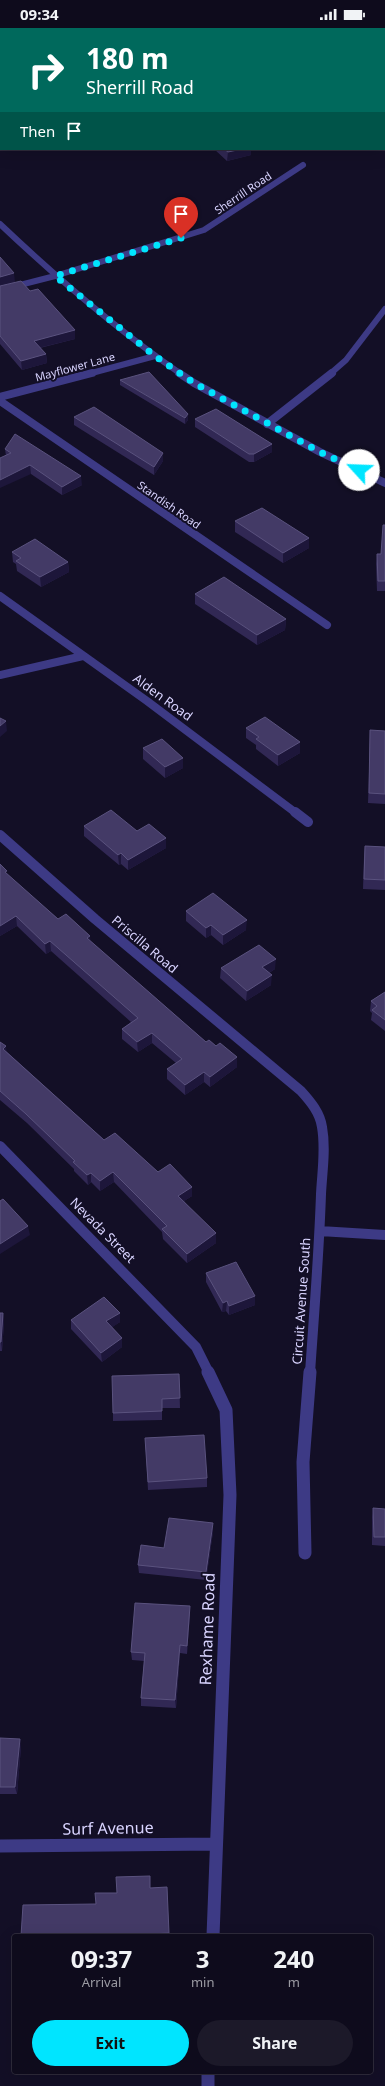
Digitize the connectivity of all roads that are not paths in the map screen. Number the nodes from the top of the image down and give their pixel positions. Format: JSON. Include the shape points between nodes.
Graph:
{"nodes":[{"id":1,"x":303,"y":165,"type":"dead end"},
{"id":2,"x":0,"y":224,"type":"edge"},
{"id":3,"x":55,"y":276,"type":"junction"},
{"id":4,"x":0,"y":290,"type":"edge"},
{"id":5,"x":385,"y":309,"type":"edge"},
{"id":6,"x":155,"y":356,"type":"junction"},
{"id":7,"x":0,"y":397,"type":"edge"},
{"id":8,"x":0,"y":401,"type":"edge"},
{"id":9,"x":267,"y":424,"type":"junction"},
{"id":10,"x":385,"y":482,"type":"edge"},
{"id":11,"x":0,"y":596,"type":"edge"},
{"id":12,"x":327,"y":625,"type":"dead end"},
{"id":13,"x":83,"y":656,"type":"junction"},
{"id":14,"x":0,"y":675,"type":"edge"},
{"id":15,"x":308,"y":822,"type":"dead end"},
{"id":16,"x":0,"y":835,"type":"edge"},
{"id":17,"x":276,"y":1070,"type":"joint"},
{"id":18,"x":0,"y":1146,"type":"edge"},
{"id":19,"x":320,"y":1231,"type":"junction"},
{"id":20,"x":385,"y":1235,"type":"edge"},
{"id":21,"x":184,"y":1335,"type":"joint"},
{"id":22,"x":305,"y":1553,"type":"dead end"},
{"id":23,"x":216,"y":1844,"type":"junction"},
{"id":24,"x":0,"y":1846,"type":"edge"},
{"id":25,"x":213,"y":1934,"type":"edge"},
{"id":26,"x":208,"y":2074,"type":"edge"},
{"id":27,"x":208,"y":2086,"type":"edge"}],
"edges":[{"from":1,"to":3,"type":"street","name":"Sherrill Road","via":[[204,230]]},
{"from":2,"to":3,"type":"street"},
{"from":3,"to":4,"type":"street","name":"Sherrill Road"},
{"from":3,"to":6,"type":"street"},
{"from":5,"to":9,"type":"street","via":[[346,360]]},
{"from":6,"to":7,"type":"street","name":"Mayflower Lane"},
{"from":6,"to":9,"type":"street","via":[[194,383]]},
{"from":8,"to":12,"type":"street","name":"Standish Road"},
{"from":9,"to":10,"type":"street"},
{"from":11,"to":13,"type":"street","name":"Alden Road"},
{"from":13,"to":14,"type":"street"},
{"from":13,"to":15,"type":"street","name":"Alden Road"},
{"from":16,"to":17,"type":"street","name":"Priscilla Road"},
{"from":17,"to":19,"type":"street","name":"Circuit Avenue South","via":[[311,1102],[322,1127]]},
{"from":18,"to":21,"type":"street","name":"Nevada Street"},
{"from":19,"to":20,"type":"street"},
{"from":19,"to":22,"type":"street","name":"Circuit Avenue South","via":[[303,1462]]},
{"from":21,"to":23,"type":"street","name":"Rexhame Road","via":[[196,1348],[226,1410],[230,1495]]},
{"from":23,"to":24,"type":"street","name":"Surf Avenue"},
{"from":23,"to":25,"type":"street","name":"Rexhame Road"},
{"from":26,"to":27,"type":"street"}]}
